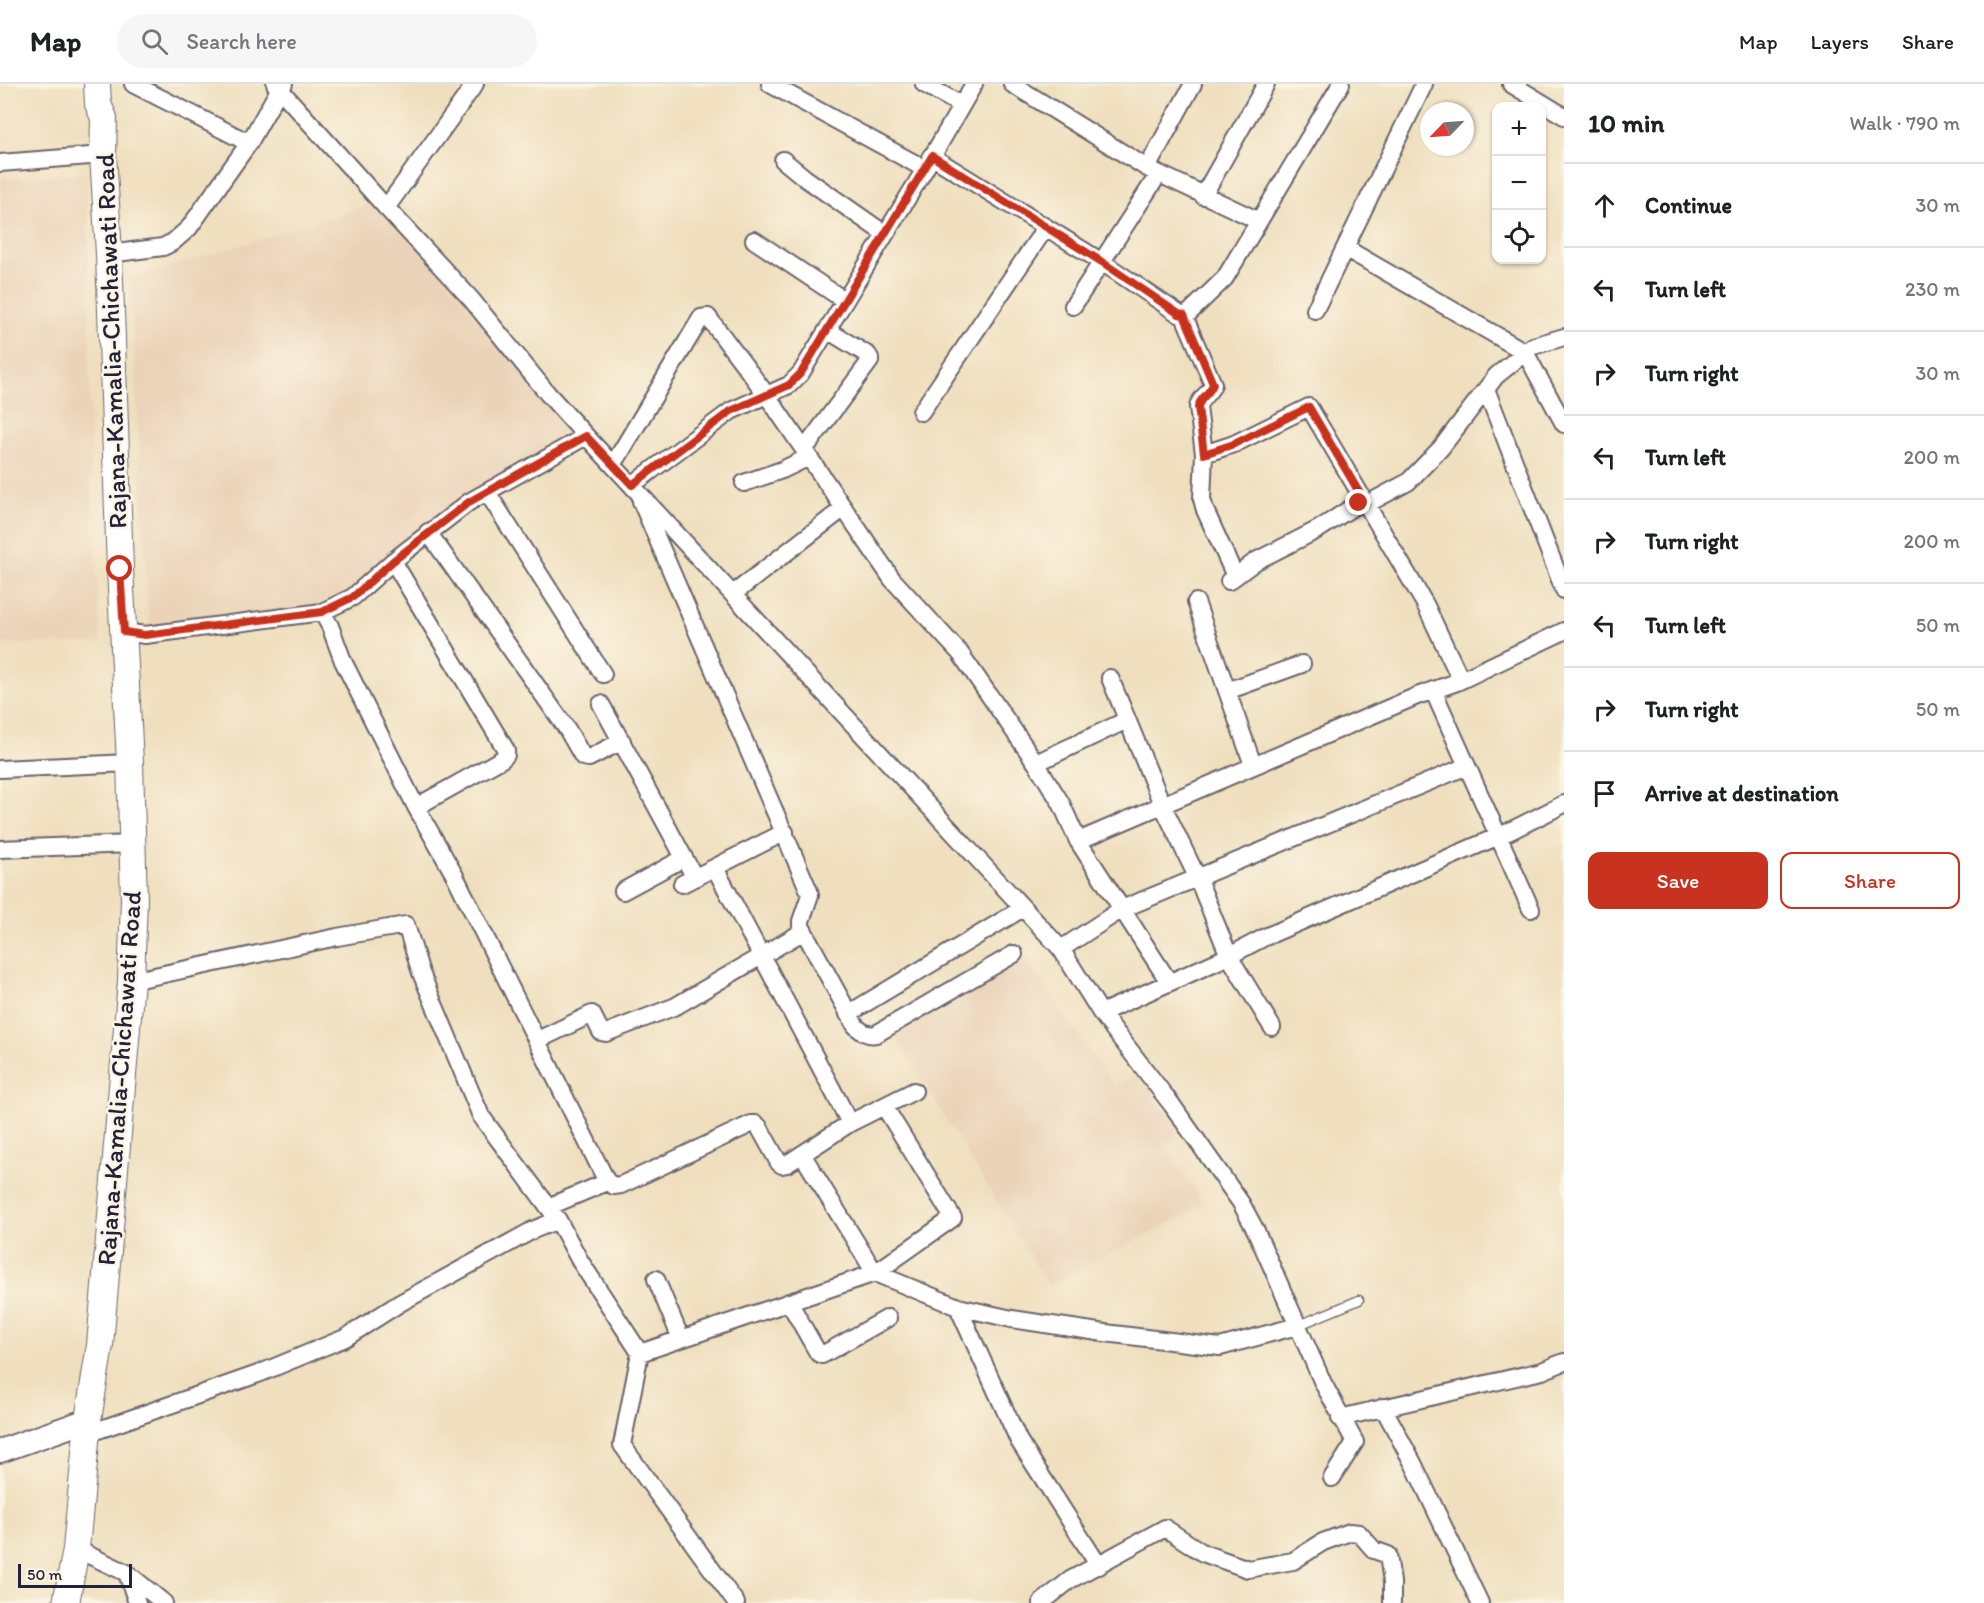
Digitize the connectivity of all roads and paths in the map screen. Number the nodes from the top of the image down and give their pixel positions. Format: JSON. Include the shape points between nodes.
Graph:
{"nodes":[{"id":1,"x":97,"y":84,"type":"edge"},
{"id":2,"x":111,"y":84,"type":"edge"},
{"id":3,"x":134,"y":84,"type":"edge"},
{"id":4,"x":475,"y":84,"type":"edge"},
{"id":5,"x":770,"y":84,"type":"edge"},
{"id":6,"x":924,"y":84,"type":"edge"},
{"id":7,"x":974,"y":84,"type":"edge"},
{"id":8,"x":1012,"y":84,"type":"edge"},
{"id":9,"x":1193,"y":84,"type":"edge"},
{"id":10,"x":1266,"y":84,"type":"edge"},
{"id":11,"x":1341,"y":84,"type":"edge"},
{"id":12,"x":1424,"y":84,"type":"edge"},
{"id":13,"x":1511,"y":84,"type":"edge"},
{"id":14,"x":280,"y":85,"type":"edge"},
{"id":15,"x":962,"y":105,"type":"junction"},
{"id":16,"x":1564,"y":116,"type":"edge"},
{"id":17,"x":104,"y":118,"type":"junction"},
{"id":18,"x":249,"y":143,"type":"junction"},
{"id":19,"x":103,"y":155,"type":"junction"},
{"id":20,"x":783,"y":160,"type":"dead end"},
{"id":21,"x":0,"y":163,"type":"edge"},
{"id":22,"x":928,"y":163,"type":"junction"},
{"id":23,"x":1152,"y":171,"type":"junction"},
{"id":24,"x":1203,"y":196,"type":"junction"},
{"id":25,"x":386,"y":208,"type":"junction"},
{"id":26,"x":1260,"y":221,"type":"junction"},
{"id":27,"x":1046,"y":227,"type":"junction"},
{"id":28,"x":885,"y":234,"type":"junction"},
{"id":29,"x":754,"y":240,"type":"dead end"},
{"id":30,"x":1345,"y":248,"type":"junction"},
{"id":31,"x":109,"y":254,"type":"junction"},
{"id":32,"x":1102,"y":262,"type":"junction"},
{"id":33,"x":844,"y":300,"type":"junction"},
{"id":34,"x":1073,"y":306,"type":"dead end"},
{"id":35,"x":1315,"y":310,"type":"dead end"},
{"id":36,"x":1184,"y":315,"type":"junction"},
{"id":37,"x":827,"y":330,"type":"junction"},
{"id":38,"x":1564,"y":337,"type":"edge"},
{"id":39,"x":1525,"y":352,"type":"junction"},
{"id":40,"x":1486,"y":389,"type":"junction"},
{"id":41,"x":766,"y":394,"type":"junction"},
{"id":42,"x":921,"y":412,"type":"dead end"},
{"id":43,"x":1564,"y":424,"type":"edge"},
{"id":44,"x":586,"y":436,"type":"junction"},
{"id":45,"x":807,"y":454,"type":"junction"},
{"id":46,"x":1204,"y":454,"type":"junction"},
{"id":47,"x":613,"y":465,"type":"junction"},
{"id":48,"x":744,"y":483,"type":"dead end"},
{"id":49,"x":634,"y":487,"type":"junction"},
{"id":50,"x":488,"y":492,"type":"junction"},
{"id":51,"x":1366,"y":504,"type":"junction"},
{"id":52,"x":844,"y":508,"type":"junction"},
{"id":53,"x":428,"y":532,"type":"junction"},
{"id":54,"x":393,"y":561,"type":"junction"},
{"id":55,"x":1564,"y":590,"type":"edge"},
{"id":56,"x":733,"y":594,"type":"junction"},
{"id":57,"x":1196,"y":602,"type":"dead end"},
{"id":58,"x":322,"y":612,"type":"junction"},
{"id":59,"x":1564,"y":631,"type":"edge"},
{"id":60,"x":124,"y":632,"type":"junction"},
{"id":61,"x":1302,"y":664,"type":"dead end"},
{"id":62,"x":603,"y":674,"type":"dead end"},
{"id":63,"x":1110,"y":678,"type":"dead end"},
{"id":64,"x":1461,"y":680,"type":"junction"},
{"id":65,"x":1433,"y":690,"type":"junction"},
{"id":66,"x":1227,"y":691,"type":"junction"},
{"id":67,"x":601,"y":704,"type":"dead end"},
{"id":68,"x":1127,"y":720,"type":"junction"},
{"id":69,"x":622,"y":741,"type":"junction"},
{"id":70,"x":130,"y":763,"type":"junction"},
{"id":71,"x":1036,"y":763,"type":"junction"},
{"id":72,"x":1252,"y":765,"type":"junction"},
{"id":73,"x":1467,"y":766,"type":"junction"},
{"id":74,"x":0,"y":769,"type":"edge"},
{"id":75,"x":1162,"y":804,"type":"junction"},
{"id":76,"x":1564,"y":804,"type":"edge"},
{"id":77,"x":416,"y":807,"type":"junction"},
{"id":78,"x":785,"y":832,"type":"junction"},
{"id":79,"x":1498,"y":836,"type":"junction"},
{"id":80,"x":1078,"y":841,"type":"junction"},
{"id":81,"x":132,"y":844,"type":"junction"},
{"id":82,"x":0,"y":849,"type":"edge"},
{"id":83,"x":684,"y":858,"type":"junction"},
{"id":84,"x":715,"y":868,"type":"junction"},
{"id":85,"x":1198,"y":879,"type":"junction"},
{"id":86,"x":623,"y":891,"type":"dead end"},
{"id":87,"x":1023,"y":908,"type":"junction"},
{"id":88,"x":1122,"y":909,"type":"junction"},
{"id":89,"x":1532,"y":909,"type":"dead end"},
{"id":90,"x":804,"y":931,"type":"junction"},
{"id":91,"x":1061,"y":949,"type":"junction"},
{"id":92,"x":1014,"y":954,"type":"dead end"},
{"id":93,"x":1229,"y":956,"type":"junction"},
{"id":94,"x":761,"y":957,"type":"junction"},
{"id":95,"x":131,"y":981,"type":"junction"},
{"id":96,"x":1169,"y":982,"type":"junction"},
{"id":97,"x":1101,"y":1013,"type":"junction"},
{"id":98,"x":848,"y":1014,"type":"junction"},
{"id":99,"x":1272,"y":1027,"type":"dead end"},
{"id":100,"x":538,"y":1040,"type":"junction"},
{"id":101,"x":914,"y":1091,"type":"dead end"},
{"id":102,"x":884,"y":1106,"type":"junction"},
{"id":103,"x":850,"y":1123,"type":"junction"},
{"id":104,"x":802,"y":1154,"type":"junction"},
{"id":105,"x":608,"y":1182,"type":"junction"},
{"id":106,"x":553,"y":1214,"type":"junction"},
{"id":107,"x":875,"y":1273,"type":"junction"},
{"id":108,"x":656,"y":1279,"type":"dead end"},
{"id":109,"x":1359,"y":1300,"type":"dead end"},
{"id":110,"x":789,"y":1302,"type":"junction"},
{"id":111,"x":958,"y":1307,"type":"junction"},
{"id":112,"x":888,"y":1318,"type":"dead end"},
{"id":113,"x":1297,"y":1326,"type":"junction"},
{"id":114,"x":681,"y":1339,"type":"junction"},
{"id":115,"x":640,"y":1353,"type":"junction"},
{"id":116,"x":1564,"y":1362,"type":"edge"},
{"id":117,"x":1383,"y":1407,"type":"junction"},
{"id":118,"x":1340,"y":1418,"type":"junction"},
{"id":119,"x":88,"y":1427,"type":"junction"},
{"id":120,"x":0,"y":1451,"type":"edge"},
{"id":121,"x":1332,"y":1478,"type":"dead end"},
{"id":122,"x":76,"y":1549,"type":"junction"},
{"id":123,"x":1099,"y":1566,"type":"junction"},
{"id":124,"x":127,"y":1573,"type":"junction"},
{"id":125,"x":735,"y":1602,"type":"edge"},
{"id":126,"x":66,"y":1603,"type":"edge"},
{"id":127,"x":137,"y":1603,"type":"edge"},
{"id":128,"x":164,"y":1603,"type":"edge"},
{"id":129,"x":1041,"y":1603,"type":"edge"},
{"id":130,"x":1392,"y":1603,"type":"edge"},
{"id":131,"x":1480,"y":1603,"type":"edge"}],
"edges":[{"from":1,"to":17,"type":"main road","name":"Rajana-Kamalia-Chichawati Road","via":[[98,104]]},
{"from":2,"to":17,"type":"main road","name":"Rajana-Kamalia-Chichawati Road","via":[[111,103]]},
{"from":3,"to":18,"type":"street"},
{"from":4,"to":25,"type":"street"},
{"from":5,"to":22,"type":"street"},
{"from":6,"to":15,"type":"street"},
{"from":7,"to":15,"type":"street"},
{"from":8,"to":23,"type":"street"},
{"from":9,"to":23,"type":"street"},
{"from":10,"to":24,"type":"street"},
{"from":11,"to":26,"type":"street"},
{"from":12,"to":30,"type":"street"},
{"from":13,"to":16,"type":"street"},
{"from":14,"to":18,"type":"street"},
{"from":14,"to":25,"type":"street"},
{"from":15,"to":22,"type":"street"},
{"from":17,"to":19,"type":"main road","name":"Rajana-Kamalia-Chichawati Road"},
{"from":18,"to":31,"type":"street","via":[[189,228],[173,242],[163,247]]},
{"from":19,"to":21,"type":"street"},
{"from":19,"to":31,"type":"main road","name":"Rajana-Kamalia-Chichawati Road"},
{"from":20,"to":28,"type":"street"},
{"from":22,"to":27,"type":"street"},
{"from":22,"to":28,"type":"street"},
{"from":23,"to":24,"type":"street"},
{"from":23,"to":32,"type":"street"},
{"from":24,"to":26,"type":"street"},
{"from":25,"to":44,"type":"street","via":[[471,299]]},
{"from":26,"to":36,"type":"street","via":[[1225,279]]},
{"from":27,"to":32,"type":"street"},
{"from":27,"to":42,"type":"street"},
{"from":28,"to":33,"type":"street"},
{"from":29,"to":33,"type":"street"},
{"from":30,"to":35,"type":"street"},
{"from":30,"to":39,"type":"street"},
{"from":31,"to":60,"type":"main road","name":"Rajana-Kamalia-Chichawati Road"},
{"from":32,"to":34,"type":"street"},
{"from":32,"to":36,"type":"street"},
{"from":33,"to":37,"type":"street"},
{"from":36,"to":46,"type":"street","via":[[1213,384],[1198,407]]},
{"from":37,"to":41,"type":"street","via":[[794,381]]},
{"from":37,"to":45,"type":"street","via":[[868,355],[870,361]]},
{"from":38,"to":39,"type":"street"},
{"from":39,"to":40,"type":"street"},
{"from":39,"to":43,"type":"street"},
{"from":40,"to":51,"type":"street","via":[[1441,448],[1408,482]]},
{"from":40,"to":55,"type":"street"},
{"from":41,"to":45,"type":"street"},
{"from":41,"to":47,"type":"street","via":[[708,317],[701,318]]},
{"from":41,"to":49,"type":"street","via":[[719,419]]},
{"from":44,"to":47,"type":"street"},
{"from":44,"to":50,"type":"street"},
{"from":45,"to":48,"type":"street","via":[[782,470]]},
{"from":45,"to":52,"type":"street"},
{"from":46,"to":51,"type":"street","via":[[1234,444],[1309,407]]},
{"from":46,"to":51,"type":"street","via":[[1202,499],[1232,578],[1359,503]]},
{"from":47,"to":49,"type":"street"},
{"from":49,"to":56,"type":"street"},
{"from":49,"to":78,"type":"street"},
{"from":50,"to":53,"type":"street"},
{"from":50,"to":62,"type":"street"},
{"from":51,"to":64,"type":"street","via":[[1425,604]]},
{"from":52,"to":56,"type":"street"},
{"from":52,"to":71,"type":"street","via":[[891,579],[960,653]]},
{"from":53,"to":54,"type":"street"},
{"from":53,"to":69,"type":"street","via":[[583,757],[589,758]]},
{"from":54,"to":58,"type":"street","via":[[353,597]]},
{"from":54,"to":77,"type":"street","via":[[506,750],[502,759]]},
{"from":56,"to":87,"type":"street"},
{"from":57,"to":66,"type":"street"},
{"from":58,"to":60,"type":"street","via":[[145,635]]},
{"from":58,"to":77,"type":"street"},
{"from":59,"to":64,"type":"street"},
{"from":60,"to":70,"type":"main road","name":"Rajana-Kamalia-Chichawati Road"},
{"from":61,"to":66,"type":"street"},
{"from":63,"to":68,"type":"street"},
{"from":64,"to":65,"type":"street"},
{"from":65,"to":72,"type":"street"},
{"from":65,"to":73,"type":"street"},
{"from":66,"to":72,"type":"street"},
{"from":67,"to":69,"type":"street"},
{"from":68,"to":71,"type":"street"},
{"from":68,"to":75,"type":"street"},
{"from":69,"to":83,"type":"street"},
{"from":70,"to":74,"type":"street"},
{"from":70,"to":81,"type":"main road","name":"Rajana-Kamalia-Chichawati Road"},
{"from":71,"to":80,"type":"street","via":[[1061,803]]},
{"from":72,"to":75,"type":"street"},
{"from":73,"to":79,"type":"street"},
{"from":73,"to":85,"type":"street"},
{"from":75,"to":80,"type":"street"},
{"from":75,"to":85,"type":"street"},
{"from":76,"to":79,"type":"street"},
{"from":77,"to":100,"type":"street"},
{"from":78,"to":84,"type":"street"},
{"from":78,"to":90,"type":"street","via":[[810,893],[801,923]]},
{"from":79,"to":89,"type":"street"},
{"from":79,"to":93,"type":"street"},
{"from":80,"to":88,"type":"street"},
{"from":81,"to":82,"type":"street"},
{"from":81,"to":95,"type":"main road","name":"Rajana-Kamalia-Chichawati Road"},
{"from":83,"to":84,"type":"street","via":[[688,881]]},
{"from":83,"to":86,"type":"street"},
{"from":84,"to":94,"type":"street"},
{"from":85,"to":88,"type":"street"},
{"from":85,"to":93,"type":"street"},
{"from":87,"to":91,"type":"street"},
{"from":87,"to":98,"type":"street"},
{"from":88,"to":91,"type":"street"},
{"from":88,"to":96,"type":"street"},
{"from":90,"to":94,"type":"street"},
{"from":90,"to":98,"type":"street"},
{"from":91,"to":97,"type":"street"},
{"from":92,"to":98,"type":"street","via":[[876,1034],[859,1031]]},
{"from":93,"to":96,"type":"street"},
{"from":93,"to":99,"type":"street"},
{"from":94,"to":100,"type":"street","via":[[676,1006],[606,1033],[601,1032],[592,1014]]},
{"from":94,"to":103,"type":"street"},
{"from":95,"to":106,"type":"street","via":[[406,924],[421,973],[481,1116]]},
{"from":95,"to":119,"type":"main road","name":"Rajana-Kamalia-Chichawati Road","via":[[99,1345]]},
{"from":96,"to":97,"type":"street"},
{"from":97,"to":113,"type":"street","via":[[1241,1203]]},
{"from":100,"to":105,"type":"street"},
{"from":101,"to":102,"type":"street"},
{"from":102,"to":103,"type":"street"},
{"from":102,"to":107,"type":"street","via":[[953,1218]]},
{"from":103,"to":104,"type":"street"},
{"from":104,"to":105,"type":"street","via":[[782,1165],[759,1127],[752,1124],[621,1185]]},
{"from":104,"to":107,"type":"street"},
{"from":105,"to":106,"type":"street"},
{"from":106,"to":115,"type":"street"},
{"from":106,"to":119,"type":"street","via":[[533,1230],[345,1338],[258,1374]]},
{"from":107,"to":110,"type":"street"},
{"from":107,"to":111,"type":"street"},
{"from":108,"to":114,"type":"street"},
{"from":109,"to":113,"type":"lane"},
{"from":110,"to":112,"type":"street","via":[[822,1356]]},
{"from":110,"to":114,"type":"street"},
{"from":111,"to":113,"type":"street","via":[[1082,1330],[1220,1347]]},
{"from":111,"to":123,"type":"street","via":[[1019,1441]]},
{"from":113,"to":118,"type":"street"},
{"from":114,"to":115,"type":"street"},
{"from":115,"to":125,"type":"street","via":[[622,1445]]},
{"from":116,"to":117,"type":"street","via":[[1542,1371]]},
{"from":117,"to":118,"type":"street"},
{"from":117,"to":131,"type":"street"},
{"from":118,"to":121,"type":"street","via":[[1355,1442]]},
{"from":119,"to":120,"type":"street"},
{"from":119,"to":122,"type":"main road","name":"Rajana-Kamalia-Chichawati Road"},
{"from":122,"to":124,"type":"street"},
{"from":122,"to":126,"type":"main road","name":"Rajana-Kamalia-Chichawati Road"},
{"from":123,"to":129,"type":"street","via":[[1070,1580]]},
{"from":123,"to":130,"type":"street","via":[[1165,1528],[1203,1553],[1248,1569],[1293,1561],[1323,1542],[1350,1532],[1359,1533],[1374,1550],[1388,1555]]},
{"from":124,"to":127,"type":"street"},
{"from":124,"to":128,"type":"street"}]}
